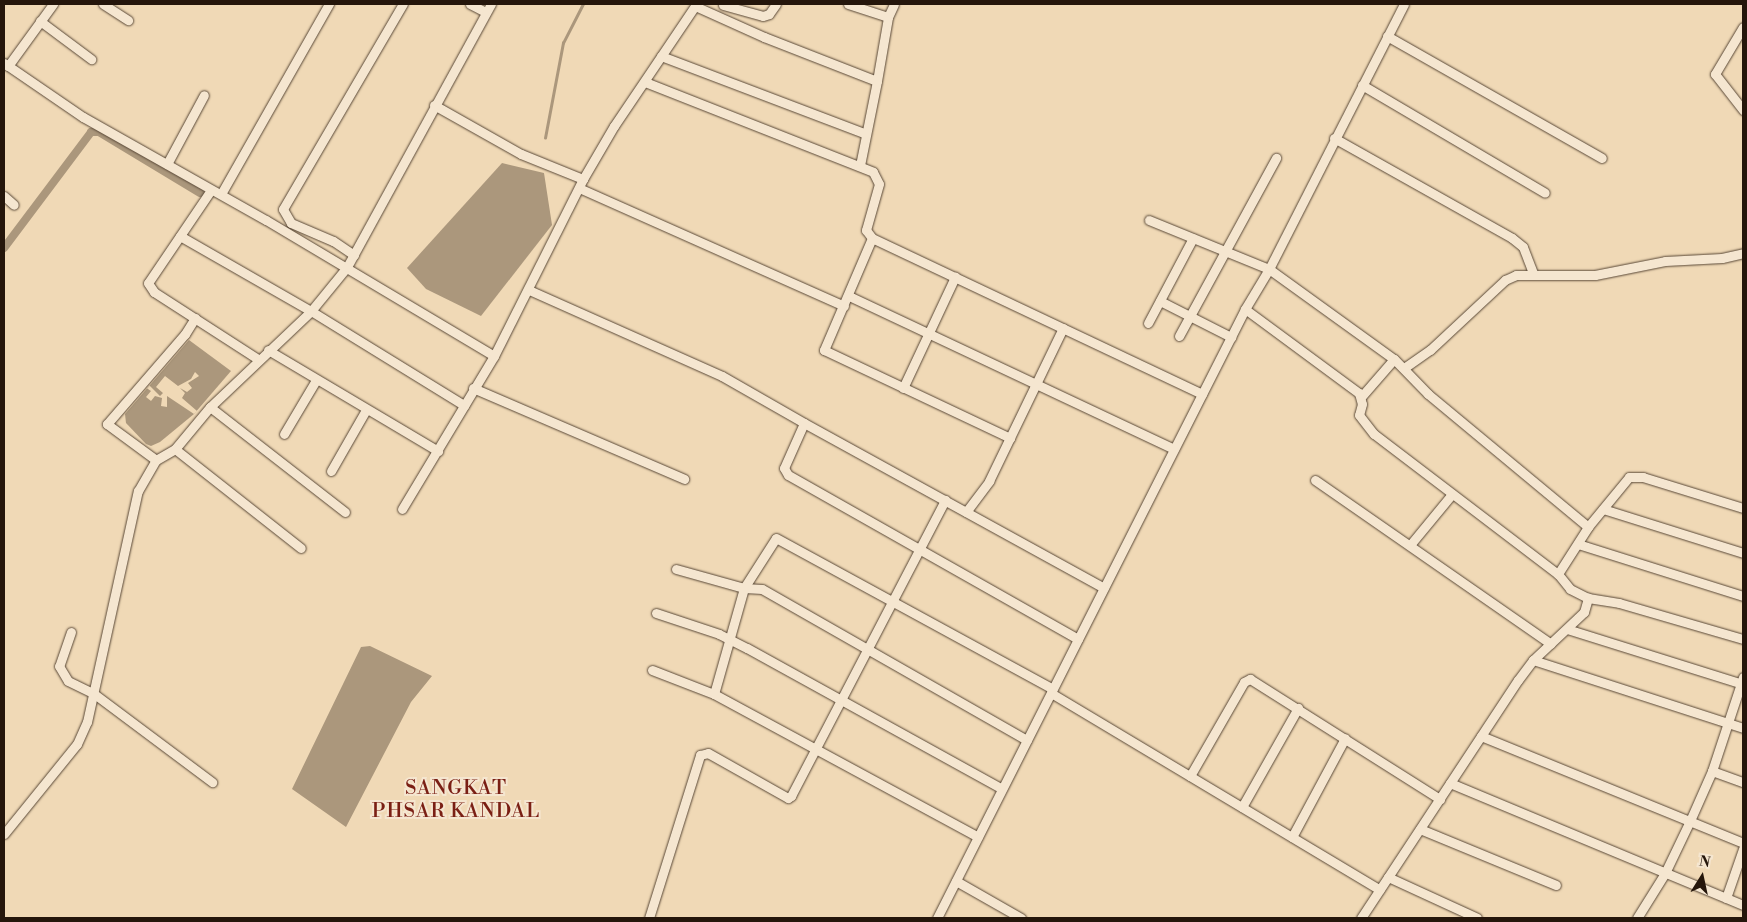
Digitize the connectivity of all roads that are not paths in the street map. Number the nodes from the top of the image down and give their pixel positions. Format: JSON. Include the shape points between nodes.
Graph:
{"nodes":[{"id":1,"x":53,"y":4,"type":"edge"},
{"id":2,"x":104,"y":4,"type":"edge"},
{"id":3,"x":329,"y":4,"type":"edge"},
{"id":4,"x":403,"y":4,"type":"edge"},
{"id":5,"x":470,"y":4,"type":"edge"},
{"id":6,"x":723,"y":4,"type":"edge"},
{"id":7,"x":776,"y":4,"type":"edge"},
{"id":8,"x":848,"y":4,"type":"edge"},
{"id":9,"x":894,"y":4,"type":"edge"},
{"id":10,"x":1404,"y":4,"type":"edge"},
{"id":11,"x":696,"y":5,"type":"edge"},
{"id":12,"x":489,"y":8,"type":"edge"},
{"id":13,"x":718,"y":15,"type":"junction"},
{"id":14,"x":888,"y":17,"type":"junction"},
{"id":15,"x":128,"y":20,"type":"dead end"},
{"id":16,"x":40,"y":22,"type":"junction"},
{"id":17,"x":1742,"y":32,"type":"edge"},
{"id":18,"x":1387,"y":36,"type":"junction"},
{"id":19,"x":661,"y":56,"type":"junction"},
{"id":20,"x":91,"y":59,"type":"dead end"},
{"id":21,"x":6,"y":64,"type":"edge"},
{"id":22,"x":877,"y":81,"type":"junction"},
{"id":23,"x":645,"y":82,"type":"junction"},
{"id":24,"x":1362,"y":85,"type":"junction"},
{"id":25,"x":204,"y":96,"type":"dead end"},
{"id":26,"x":434,"y":105,"type":"junction"},
{"id":27,"x":1743,"y":110,"type":"edge"},
{"id":28,"x":866,"y":134,"type":"junction"},
{"id":29,"x":1334,"y":138,"type":"junction"},
{"id":30,"x":1276,"y":158,"type":"dead end"},
{"id":31,"x":1602,"y":158,"type":"dead end"},
{"id":32,"x":167,"y":164,"type":"junction"},
{"id":33,"x":860,"y":165,"type":"junction"},
{"id":34,"x":581,"y":183,"type":"junction"},
{"id":35,"x":211,"y":190,"type":"junction"},
{"id":36,"x":1545,"y":193,"type":"dead end"},
{"id":37,"x":221,"y":194,"type":"junction"},
{"id":38,"x":4,"y":196,"type":"edge"},
{"id":39,"x":14,"y":205,"type":"dead end"},
{"id":40,"x":1149,"y":220,"type":"dead end"},
{"id":41,"x":180,"y":236,"type":"junction"},
{"id":42,"x":872,"y":238,"type":"junction"},
{"id":43,"x":1192,"y":238,"type":"junction"},
{"id":44,"x":1224,"y":252,"type":"junction"},
{"id":45,"x":1743,"y":253,"type":"edge"},
{"id":46,"x":354,"y":255,"type":"junction"},
{"id":47,"x":347,"y":267,"type":"junction"},
{"id":48,"x":1269,"y":268,"type":"junction"},
{"id":49,"x":1533,"y":273,"type":"junction"},
{"id":50,"x":955,"y":277,"type":"junction"},
{"id":51,"x":529,"y":290,"type":"junction"},
{"id":52,"x":849,"y":296,"type":"junction"},
{"id":53,"x":1160,"y":301,"type":"junction"},
{"id":54,"x":844,"y":306,"type":"junction"},
{"id":55,"x":1245,"y":309,"type":"junction"},
{"id":56,"x":311,"y":311,"type":"junction"},
{"id":57,"x":1189,"y":317,"type":"junction"},
{"id":58,"x":195,"y":318,"type":"junction"},
{"id":59,"x":1148,"y":323,"type":"dead end"},
{"id":60,"x":1063,"y":328,"type":"junction"},
{"id":61,"x":929,"y":333,"type":"junction"},
{"id":62,"x":1179,"y":336,"type":"dead end"},
{"id":63,"x":1231,"y":337,"type":"junction"},
{"id":64,"x":268,"y":350,"type":"junction"},
{"id":65,"x":494,"y":356,"type":"junction"},
{"id":66,"x":1394,"y":358,"type":"junction"},
{"id":67,"x":258,"y":359,"type":"junction"},
{"id":68,"x":1404,"y":368,"type":"junction"},
{"id":69,"x":316,"y":380,"type":"junction"},
{"id":70,"x":1036,"y":384,"type":"junction"},
{"id":71,"x":473,"y":388,"type":"junction"},
{"id":72,"x":903,"y":388,"type":"junction"},
{"id":73,"x":1202,"y":394,"type":"junction"},
{"id":74,"x":1361,"y":398,"type":"junction"},
{"id":75,"x":464,"y":405,"type":"junction"},
{"id":76,"x":210,"y":407,"type":"junction"},
{"id":77,"x":366,"y":410,"type":"junction"},
{"id":78,"x":804,"y":423,"type":"junction"},
{"id":79,"x":284,"y":434,"type":"dead end"},
{"id":80,"x":1010,"y":438,"type":"junction"},
{"id":81,"x":175,"y":449,"type":"junction"},
{"id":82,"x":1174,"y":449,"type":"junction"},
{"id":83,"x":438,"y":451,"type":"junction"},
{"id":84,"x":156,"y":460,"type":"junction"},
{"id":85,"x":330,"y":471,"type":"dead end"},
{"id":86,"x":684,"y":478,"type":"dead end"},
{"id":87,"x":1315,"y":480,"type":"dead end"},
{"id":88,"x":1452,"y":494,"type":"junction"},
{"id":89,"x":945,"y":500,"type":"junction"},
{"id":90,"x":1743,"y":508,"type":"edge"},
{"id":91,"x":402,"y":509,"type":"dead end"},
{"id":92,"x":1603,"y":509,"type":"junction"},
{"id":93,"x":345,"y":512,"type":"dead end"},
{"id":94,"x":966,"y":512,"type":"junction"},
{"id":95,"x":1588,"y":527,"type":"junction"},
{"id":96,"x":1578,"y":544,"type":"junction"},
{"id":97,"x":1410,"y":545,"type":"junction"},
{"id":98,"x":301,"y":548,"type":"dead end"},
{"id":99,"x":918,"y":550,"type":"junction"},
{"id":100,"x":1743,"y":553,"type":"edge"},
{"id":101,"x":676,"y":569,"type":"dead end"},
{"id":102,"x":1558,"y":574,"type":"junction"},
{"id":103,"x":744,"y":588,"type":"junction"},
{"id":104,"x":1104,"y":588,"type":"junction"},
{"id":105,"x":1743,"y":596,"type":"edge"},
{"id":106,"x":1588,"y":598,"type":"junction"},
{"id":107,"x":893,"y":600,"type":"junction"},
{"id":108,"x":656,"y":613,"type":"dead end"},
{"id":109,"x":1567,"y":629,"type":"junction"},
{"id":110,"x":71,"y":632,"type":"dead end"},
{"id":111,"x":729,"y":639,"type":"junction"},
{"id":112,"x":1078,"y":639,"type":"junction"},
{"id":113,"x":1743,"y":639,"type":"edge"},
{"id":114,"x":1551,"y":644,"type":"junction"},
{"id":115,"x":866,"y":651,"type":"junction"},
{"id":116,"x":1533,"y":660,"type":"junction"},
{"id":117,"x":652,"y":670,"type":"dead end"},
{"id":118,"x":1742,"y":682,"type":"edge"},
{"id":119,"x":1052,"y":691,"type":"junction"},
{"id":120,"x":93,"y":693,"type":"junction"},
{"id":121,"x":714,"y":694,"type":"junction"},
{"id":122,"x":841,"y":700,"type":"junction"},
{"id":123,"x":1298,"y":708,"type":"junction"},
{"id":124,"x":1728,"y":723,"type":"junction"},
{"id":125,"x":1743,"y":728,"type":"edge"},
{"id":126,"x":1481,"y":736,"type":"junction"},
{"id":127,"x":1345,"y":738,"type":"junction"},
{"id":128,"x":1027,"y":740,"type":"junction"},
{"id":129,"x":815,"y":750,"type":"junction"},
{"id":130,"x":1712,"y":771,"type":"junction"},
{"id":131,"x":1190,"y":776,"type":"junction"},
{"id":132,"x":212,"y":782,"type":"dead end"},
{"id":133,"x":1450,"y":782,"type":"junction"},
{"id":134,"x":1743,"y":782,"type":"edge"},
{"id":135,"x":1002,"y":789,"type":"junction"},
{"id":136,"x":1440,"y":799,"type":"junction"},
{"id":137,"x":1242,"y":807,"type":"junction"},
{"id":138,"x":1689,"y":823,"type":"junction"},
{"id":139,"x":1420,"y":829,"type":"junction"},
{"id":140,"x":4,"y":834,"type":"edge"},
{"id":141,"x":1292,"y":837,"type":"junction"},
{"id":142,"x":978,"y":838,"type":"junction"},
{"id":143,"x":1743,"y":843,"type":"edge"},
{"id":144,"x":1743,"y":849,"type":"edge"},
{"id":145,"x":1665,"y":873,"type":"junction"},
{"id":146,"x":1388,"y":877,"type":"junction"},
{"id":147,"x":956,"y":881,"type":"junction"},
{"id":148,"x":1556,"y":884,"type":"dead end"},
{"id":149,"x":1380,"y":890,"type":"junction"},
{"id":150,"x":1726,"y":898,"type":"junction"},
{"id":151,"x":1743,"y":905,"type":"edge"},
{"id":152,"x":649,"y":918,"type":"edge"},
{"id":153,"x":937,"y":918,"type":"edge"},
{"id":154,"x":1021,"y":918,"type":"edge"},
{"id":155,"x":1361,"y":918,"type":"edge"},
{"id":156,"x":1477,"y":918,"type":"edge"},
{"id":157,"x":1637,"y":918,"type":"edge"}],
"edges":[{"from":1,"to":16,"type":"street"},
{"from":2,"to":15,"type":"street"},
{"from":3,"to":37,"type":"street"},
{"from":4,"to":46,"type":"street","via":[[282,209],[291,223],[333,241]]},
{"from":5,"to":12,"type":"street"},
{"from":6,"to":7,"type":"street","via":[[763,16],[769,14]]},
{"from":6,"to":13,"type":"street"},
{"from":8,"to":14,"type":"street"},
{"from":9,"to":14,"type":"street"},
{"from":10,"to":18,"type":"street"},
{"from":11,"to":13,"type":"street"},
{"from":11,"to":19,"type":"street"},
{"from":12,"to":26,"type":"street"},
{"from":13,"to":22,"type":"street","via":[[764,37]]},
{"from":14,"to":22,"type":"street"},
{"from":16,"to":20,"type":"street"},
{"from":16,"to":21,"type":"street"},
{"from":17,"to":27,"type":"street","via":[[1715,74]]},
{"from":18,"to":24,"type":"street"},
{"from":18,"to":31,"type":"street"},
{"from":19,"to":23,"type":"street"},
{"from":19,"to":28,"type":"street"},
{"from":21,"to":32,"type":"street","via":[[83,117]]},
{"from":22,"to":28,"type":"street"},
{"from":23,"to":33,"type":"street"},
{"from":23,"to":34,"type":"street","via":[[614,126]]},
{"from":24,"to":29,"type":"street"},
{"from":24,"to":36,"type":"street"},
{"from":25,"to":32,"type":"street"},
{"from":26,"to":34,"type":"street","via":[[521,154]]},
{"from":26,"to":46,"type":"street"},
{"from":28,"to":33,"type":"street"},
{"from":29,"to":48,"type":"street"},
{"from":29,"to":49,"type":"street","via":[[1512,238],[1524,247]]},
{"from":30,"to":44,"type":"street"},
{"from":32,"to":35,"type":"street"},
{"from":33,"to":42,"type":"street","via":[[878,178],[866,230]]},
{"from":34,"to":51,"type":"street"},
{"from":34,"to":54,"type":"street"},
{"from":35,"to":37,"type":"street"},
{"from":35,"to":41,"type":"street"},
{"from":37,"to":47,"type":"street"},
{"from":38,"to":39,"type":"street"},
{"from":40,"to":43,"type":"street"},
{"from":41,"to":56,"type":"street"},
{"from":41,"to":58,"type":"street","via":[[148,283],[154,292]]},
{"from":42,"to":50,"type":"street"},
{"from":42,"to":52,"type":"street"},
{"from":43,"to":44,"type":"street"},
{"from":43,"to":53,"type":"street"},
{"from":44,"to":48,"type":"street"},
{"from":44,"to":57,"type":"street"},
{"from":45,"to":49,"type":"street","via":[[1722,258],[1665,261],[1595,275]]},
{"from":46,"to":47,"type":"street"},
{"from":47,"to":56,"type":"street"},
{"from":47,"to":65,"type":"street"},
{"from":48,"to":55,"type":"street"},
{"from":48,"to":66,"type":"street"},
{"from":49,"to":68,"type":"street","via":[[1505,280],[1430,350]]},
{"from":50,"to":60,"type":"street"},
{"from":50,"to":61,"type":"street"},
{"from":51,"to":65,"type":"street"},
{"from":51,"to":78,"type":"street","via":[[722,376]]},
{"from":52,"to":54,"type":"street"},
{"from":52,"to":61,"type":"street"},
{"from":53,"to":57,"type":"street"},
{"from":53,"to":59,"type":"street"},
{"from":54,"to":72,"type":"street","via":[[824,350]]},
{"from":55,"to":63,"type":"street"},
{"from":55,"to":74,"type":"street"},
{"from":56,"to":64,"type":"street"},
{"from":56,"to":75,"type":"street"},
{"from":57,"to":62,"type":"street"},
{"from":57,"to":63,"type":"street"},
{"from":58,"to":67,"type":"street"},
{"from":58,"to":84,"type":"street","via":[[185,334],[107,424]]},
{"from":60,"to":70,"type":"street"},
{"from":60,"to":73,"type":"street"},
{"from":61,"to":70,"type":"street"},
{"from":61,"to":72,"type":"street"},
{"from":63,"to":73,"type":"street"},
{"from":64,"to":67,"type":"street"},
{"from":64,"to":69,"type":"street"},
{"from":65,"to":71,"type":"street"},
{"from":66,"to":68,"type":"street"},
{"from":66,"to":74,"type":"street"},
{"from":67,"to":76,"type":"street"},
{"from":68,"to":95,"type":"street","via":[[1428,394]]},
{"from":69,"to":77,"type":"street"},
{"from":69,"to":79,"type":"street"},
{"from":70,"to":80,"type":"street"},
{"from":70,"to":82,"type":"street"},
{"from":71,"to":75,"type":"street"},
{"from":71,"to":86,"type":"street"},
{"from":72,"to":80,"type":"street"},
{"from":73,"to":82,"type":"street"},
{"from":74,"to":88,"type":"street","via":[[1361,421]]},
{"from":75,"to":83,"type":"street"},
{"from":76,"to":81,"type":"street"},
{"from":76,"to":93,"type":"street"},
{"from":77,"to":83,"type":"street"},
{"from":77,"to":85,"type":"street"},
{"from":78,"to":89,"type":"street"},
{"from":78,"to":99,"type":"street","via":[[784,468],[788,475]]},
{"from":80,"to":94,"type":"street","via":[[989,481]]},
{"from":81,"to":84,"type":"street"},
{"from":81,"to":98,"type":"street"},
{"from":82,"to":104,"type":"street"},
{"from":83,"to":91,"type":"street"},
{"from":84,"to":120,"type":"street","via":[[138,491]]},
{"from":87,"to":97,"type":"street"},
{"from":88,"to":97,"type":"street"},
{"from":88,"to":102,"type":"street"},
{"from":89,"to":94,"type":"street"},
{"from":89,"to":99,"type":"street"},
{"from":90,"to":92,"type":"street","via":[[1635,475],[1624,481]]},
{"from":92,"to":95,"type":"street"},
{"from":92,"to":100,"type":"street"},
{"from":94,"to":104,"type":"street"},
{"from":95,"to":96,"type":"street"},
{"from":96,"to":102,"type":"street"},
{"from":96,"to":105,"type":"street"},
{"from":97,"to":114,"type":"street"},
{"from":99,"to":107,"type":"street"},
{"from":99,"to":112,"type":"street"},
{"from":101,"to":103,"type":"street"},
{"from":102,"to":106,"type":"street","via":[[1570,589]]},
{"from":103,"to":107,"type":"street","via":[[776,538]]},
{"from":103,"to":111,"type":"street"},
{"from":103,"to":115,"type":"street","via":[[762,589]]},
{"from":104,"to":112,"type":"street"},
{"from":106,"to":109,"type":"street","via":[[1584,612]]},
{"from":106,"to":113,"type":"street","via":[[1619,603]]},
{"from":107,"to":115,"type":"street"},
{"from":107,"to":119,"type":"street"},
{"from":108,"to":111,"type":"street"},
{"from":109,"to":114,"type":"street"},
{"from":109,"to":118,"type":"street"},
{"from":110,"to":120,"type":"street","via":[[61,657],[60,673],[68,681]]},
{"from":111,"to":121,"type":"street"},
{"from":111,"to":122,"type":"street"},
{"from":112,"to":119,"type":"street"},
{"from":114,"to":116,"type":"street"},
{"from":115,"to":122,"type":"street"},
{"from":115,"to":128,"type":"street"},
{"from":116,"to":124,"type":"street"},
{"from":116,"to":126,"type":"street"},
{"from":117,"to":121,"type":"street"},
{"from":118,"to":124,"type":"street"},
{"from":119,"to":128,"type":"street"},
{"from":119,"to":131,"type":"street"},
{"from":120,"to":132,"type":"street"},
{"from":120,"to":140,"type":"street","via":[[87,722],[77,744]]},
{"from":121,"to":129,"type":"street"},
{"from":122,"to":129,"type":"street"},
{"from":122,"to":135,"type":"street"},
{"from":123,"to":127,"type":"street"},
{"from":123,"to":131,"type":"street","via":[[1256,681],[1244,682]]},
{"from":123,"to":137,"type":"street"},
{"from":124,"to":125,"type":"street"},
{"from":124,"to":130,"type":"street"},
{"from":126,"to":133,"type":"street"},
{"from":126,"to":138,"type":"street"},
{"from":127,"to":136,"type":"street"},
{"from":127,"to":141,"type":"street"},
{"from":128,"to":135,"type":"street"},
{"from":129,"to":142,"type":"street"},
{"from":129,"to":152,"type":"street","via":[[788,798],[708,753],[700,756]]},
{"from":130,"to":134,"type":"street"},
{"from":130,"to":138,"type":"street"},
{"from":131,"to":137,"type":"street"},
{"from":133,"to":136,"type":"street"},
{"from":133,"to":145,"type":"street"},
{"from":135,"to":142,"type":"street"},
{"from":136,"to":139,"type":"street"},
{"from":137,"to":141,"type":"street"},
{"from":138,"to":143,"type":"street"},
{"from":138,"to":145,"type":"street"},
{"from":139,"to":146,"type":"street"},
{"from":139,"to":148,"type":"street"},
{"from":141,"to":149,"type":"street"},
{"from":142,"to":147,"type":"street"},
{"from":144,"to":150,"type":"street"},
{"from":145,"to":150,"type":"street"},
{"from":145,"to":157,"type":"street"},
{"from":146,"to":149,"type":"street"},
{"from":146,"to":156,"type":"street"},
{"from":147,"to":153,"type":"street"},
{"from":147,"to":154,"type":"street"},
{"from":149,"to":155,"type":"street"},
{"from":150,"to":151,"type":"street"}]}
